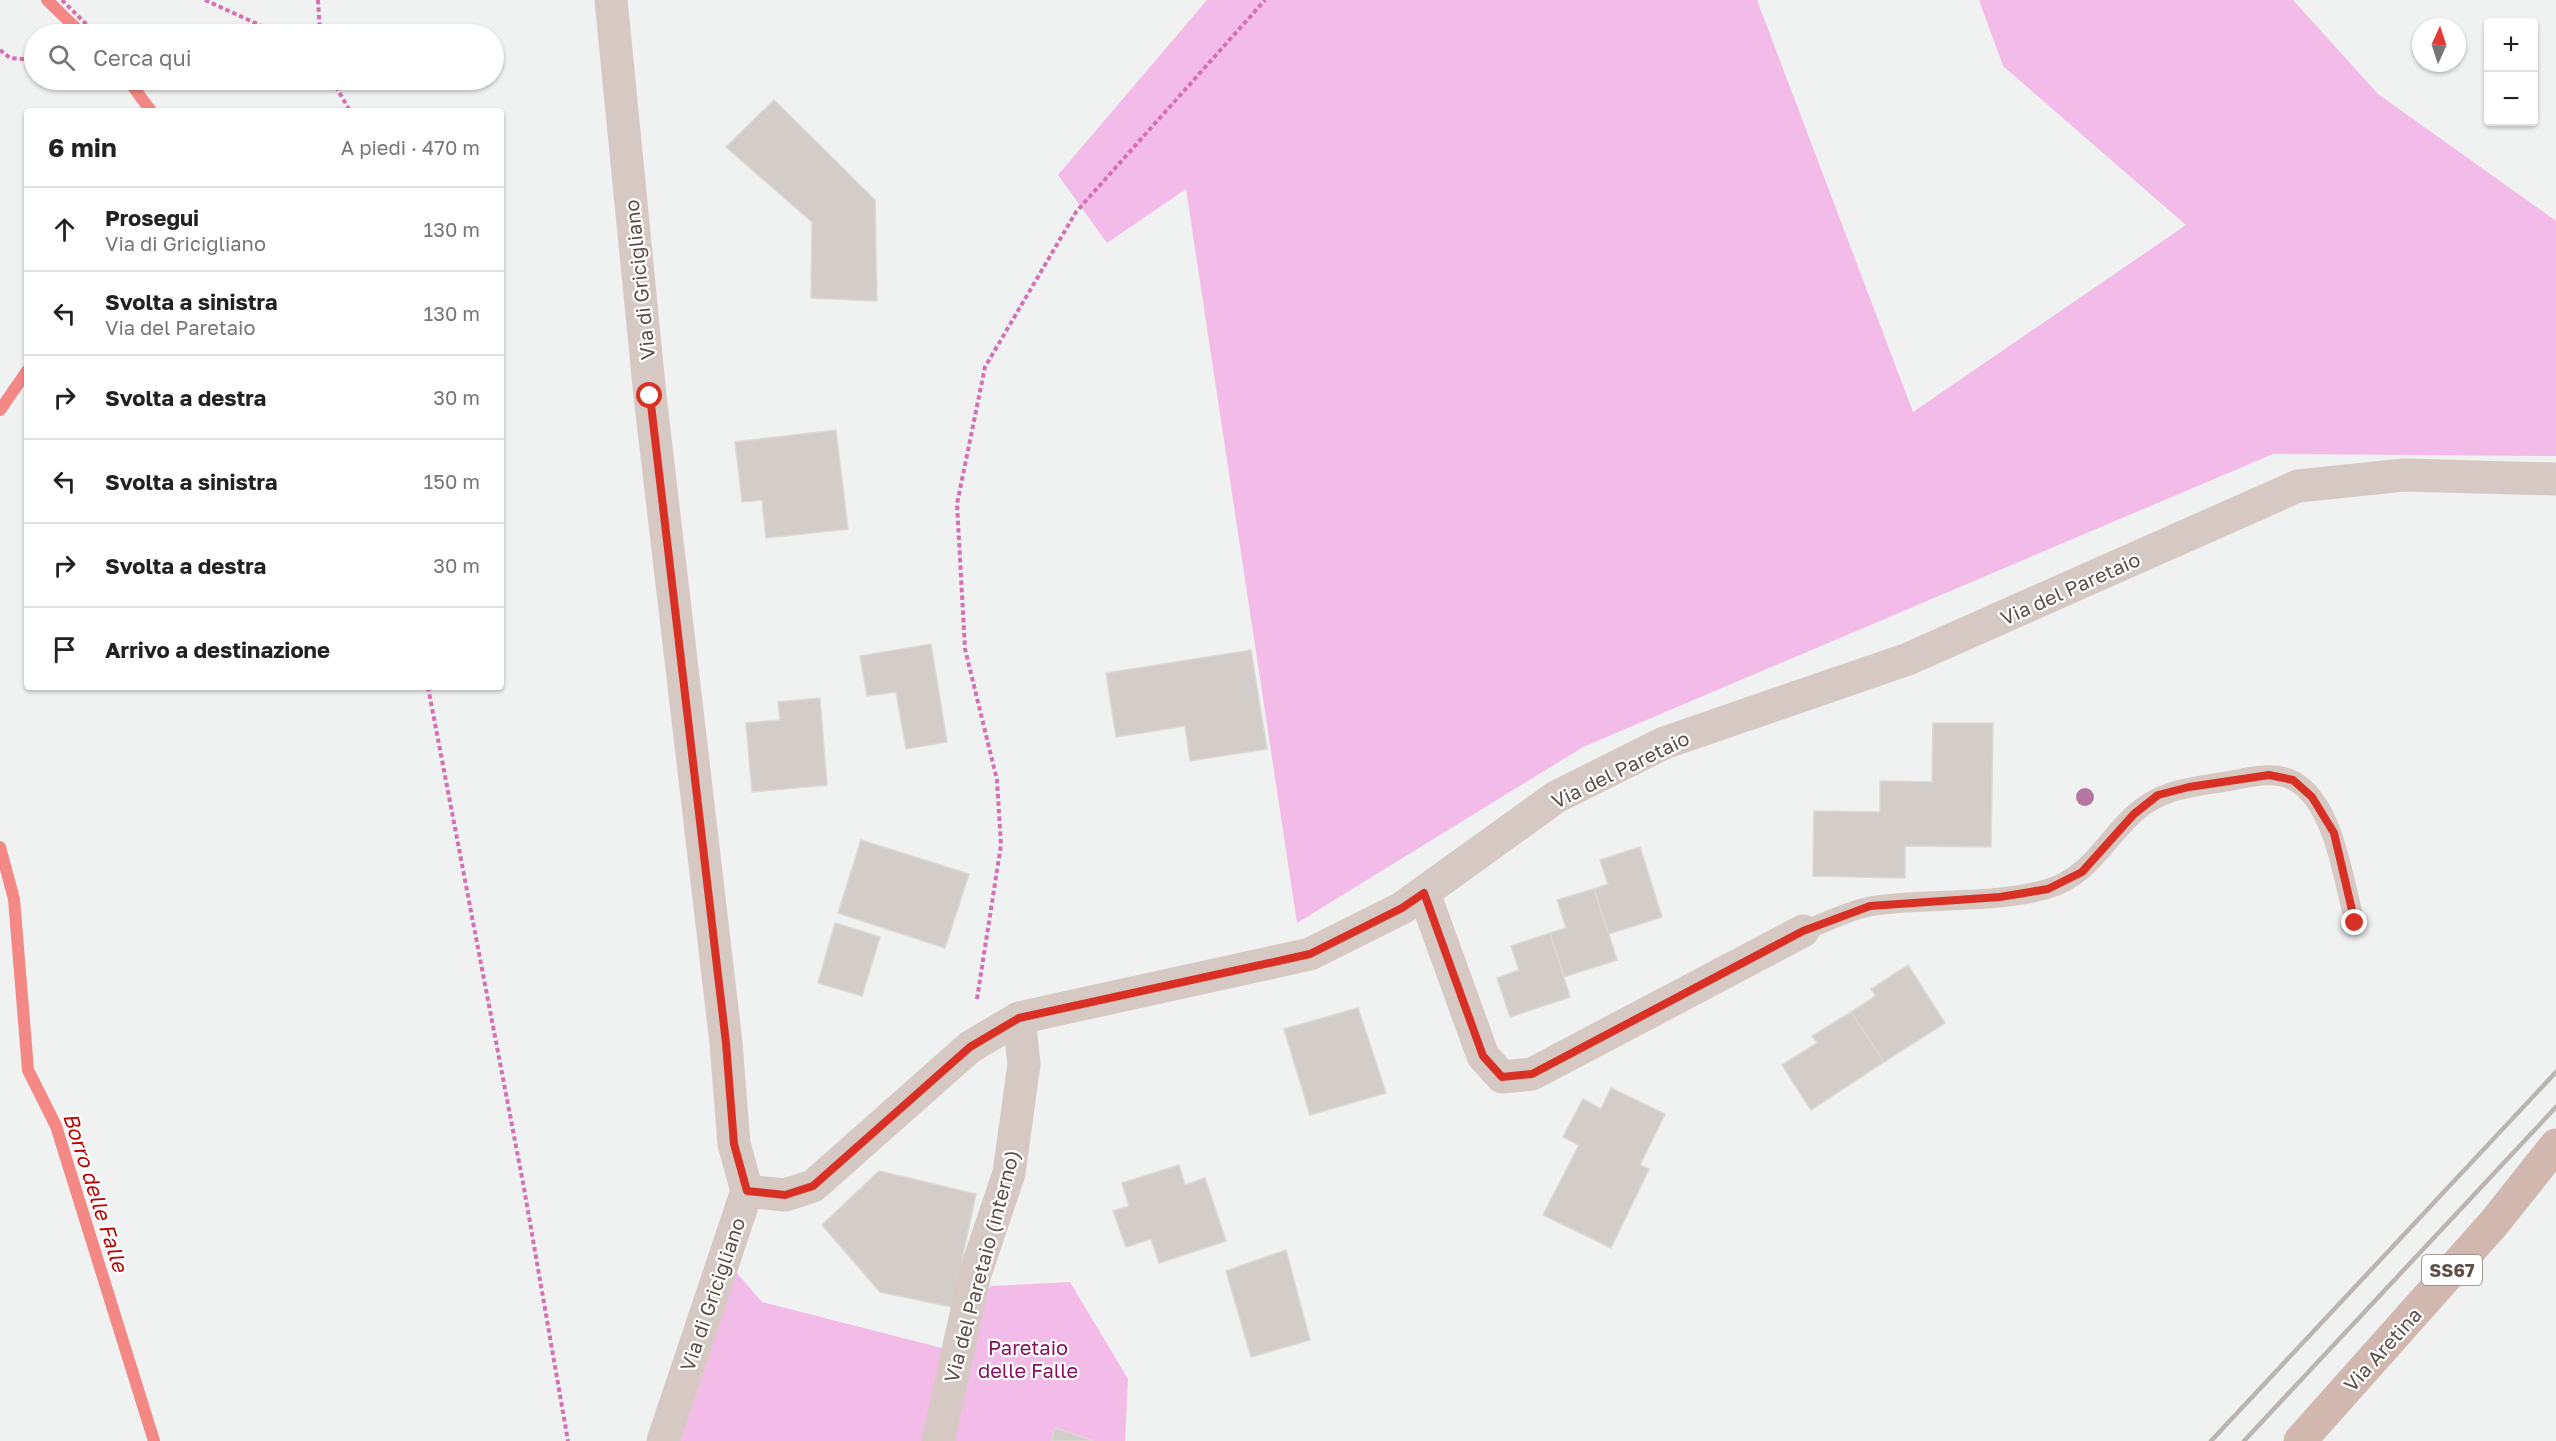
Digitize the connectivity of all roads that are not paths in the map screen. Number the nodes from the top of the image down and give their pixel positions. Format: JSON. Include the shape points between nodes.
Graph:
{"nodes":[{"id":1,"x":611,"y":0,"type":"edge"},
{"id":2,"x":2556,"y":479,"type":"edge"},
{"id":3,"x":1424,"y":893,"type":"junction"},
{"id":4,"x":2355,"y":923,"type":"dead end"},
{"id":5,"x":1803,"y":931,"type":"joint"},
{"id":6,"x":1019,"y":1018,"type":"junction"},
{"id":7,"x":2556,"y":1145,"type":"edge"},
{"id":8,"x":747,"y":1191,"type":"junction"},
{"id":9,"x":663,"y":1441,"type":"edge"},
{"id":10,"x":938,"y":1441,"type":"edge"},
{"id":11,"x":2300,"y":1441,"type":"edge"}],
"edges":[{"from":1,"to":8,"type":"street","name":"Via di Gricigliano","via":[[650,396],[725,1031],[734,1144]]},
{"from":2,"to":3,"type":"street","name":"Via del Paretaio","via":[[2404,475],[2298,486],[1908,659],[1664,743],[1556,797]]},
{"from":3,"to":5,"type":"street","via":[[1483,1056],[1502,1077],[1532,1074]]},
{"from":3,"to":6,"type":"street","name":"Via del Paretaio","via":[[1310,954]]},
{"from":4,"to":5,"type":"lane","via":[[2334,833],[2312,797],[2300,786],[2293,780],[2269,775],[2158,795],[2134,814],[2082,872],[2048,889],[2000,897],[1870,906]]},
{"from":6,"to":8,"type":"street","name":"Via del Paretaio","via":[[970,1047],[813,1186],[785,1195]]},
{"from":6,"to":10,"type":"street","name":"Via del Paretaio (interno)","via":[[1024,1064],[1009,1173],[975,1274]]},
{"from":7,"to":11,"type":"main road","name":"Via Aretina","number":"SS67","via":[[2494,1223]]},
{"from":8,"to":9,"type":"street","name":"Via di Gricigliano"}]}
